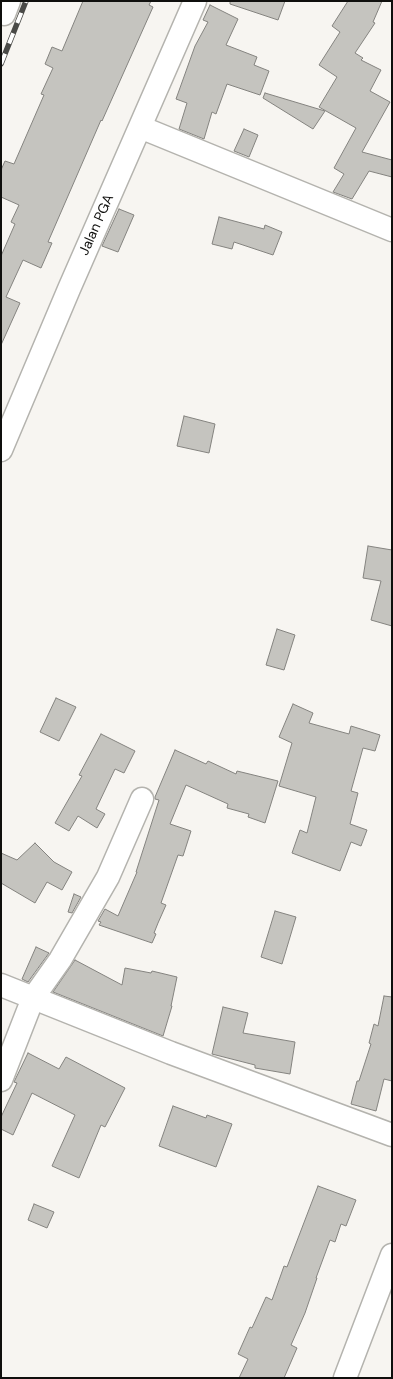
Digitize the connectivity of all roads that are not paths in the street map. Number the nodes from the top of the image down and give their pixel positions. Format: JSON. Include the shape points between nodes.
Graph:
{"nodes":[{"id":1,"x":195,"y":1,"type":"edge"},
{"id":2,"x":140,"y":127,"type":"junction"},
{"id":3,"x":392,"y":230,"type":"edge"},
{"id":4,"x":1,"y":450,"type":"edge"},
{"id":5,"x":142,"y":799,"type":"dead end"},
{"id":6,"x":1,"y":985,"type":"edge"},
{"id":7,"x":33,"y":998,"type":"junction"},
{"id":8,"x":1,"y":1080,"type":"edge"},
{"id":9,"x":392,"y":1135,"type":"edge"},
{"id":10,"x":392,"y":1255,"type":"edge"},
{"id":11,"x":345,"y":1378,"type":"edge"}],
"edges":[{"from":1,"to":2,"type":"street","name":"Jalan PGA"},
{"from":2,"to":3,"type":"street"},
{"from":2,"to":4,"type":"street","name":"Jalan PGA"},
{"from":5,"to":7,"type":"street","via":[[108,877],[60,960]]},
{"from":6,"to":7,"type":"street"},
{"from":7,"to":8,"type":"street"},
{"from":7,"to":9,"type":"street"},
{"from":10,"to":11,"type":"street"}]}
